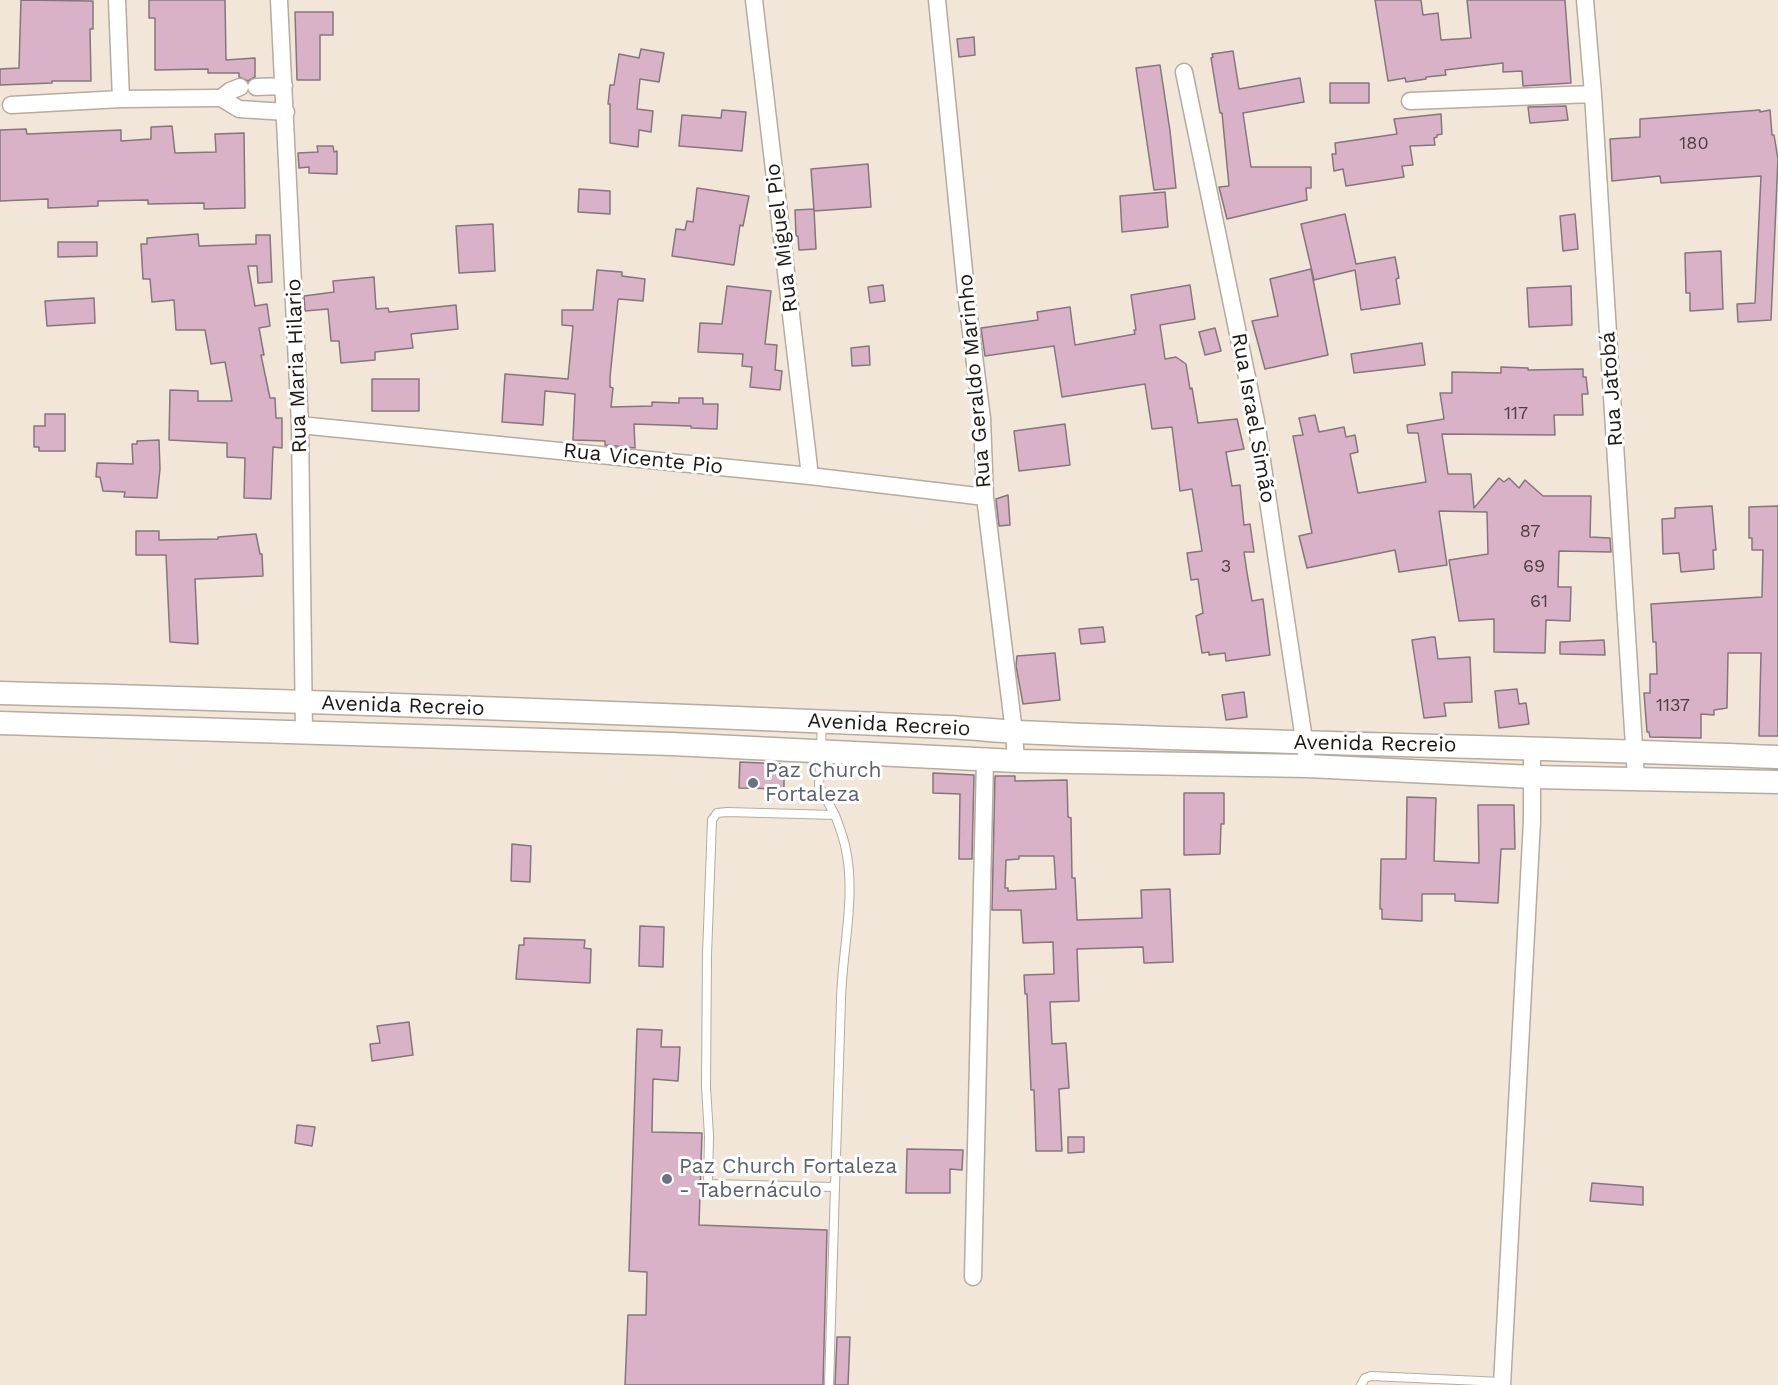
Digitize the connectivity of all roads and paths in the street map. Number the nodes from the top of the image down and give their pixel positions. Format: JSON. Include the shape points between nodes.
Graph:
{"nodes":[{"id":1,"x":117,"y":0,"type":"edge"},
{"id":2,"x":279,"y":0,"type":"edge"},
{"id":3,"x":754,"y":0,"type":"edge"},
{"id":4,"x":937,"y":0,"type":"edge"},
{"id":5,"x":1585,"y":0,"type":"edge"},
{"id":6,"x":1184,"y":72,"type":"dead end"},
{"id":7,"x":284,"y":86,"type":"junction"},
{"id":8,"x":1593,"y":94,"type":"junction"},
{"id":9,"x":221,"y":98,"type":"junction"},
{"id":10,"x":121,"y":99,"type":"junction"},
{"id":11,"x":1410,"y":101,"type":"dead end"},
{"id":12,"x":11,"y":105,"type":"dead end"},
{"id":13,"x":286,"y":112,"type":"junction"},
{"id":14,"x":300,"y":425,"type":"junction"},
{"id":15,"x":810,"y":476,"type":"junction"},
{"id":16,"x":985,"y":497,"type":"junction"},
{"id":17,"x":0,"y":693,"type":"edge"},
{"id":18,"x":304,"y":702,"type":"junction"},
{"id":19,"x":674,"y":716,"type":"junction"},
{"id":20,"x":822,"y":722,"type":"junction"},
{"id":21,"x":0,"y":723,"type":"edge"},
{"id":22,"x":1014,"y":732,"type":"junction"},
{"id":23,"x":304,"y":733,"type":"junction"},
{"id":24,"x":1305,"y":743,"type":"junction"},
{"id":25,"x":672,"y":744,"type":"junction"},
{"id":26,"x":1532,"y":748,"type":"junction"},
{"id":27,"x":820,"y":750,"type":"junction"},
{"id":28,"x":1635,"y":751,"type":"junction"},
{"id":29,"x":1778,"y":757,"type":"edge"},
{"id":30,"x":985,"y":759,"type":"junction"},
{"id":31,"x":1016,"y":761,"type":"junction"},
{"id":32,"x":1308,"y":766,"type":"junction"},
{"id":33,"x":1533,"y":777,"type":"junction"},
{"id":34,"x":1636,"y":778,"type":"junction"},
{"id":35,"x":1778,"y":782,"type":"edge"},
{"id":36,"x":835,"y":815,"type":"junction"},
{"id":37,"x":835,"y":1187,"type":"junction"},
{"id":38,"x":974,"y":1277,"type":"dead end"},
{"id":39,"x":1502,"y":1384,"type":"edge"},
{"id":40,"x":829,"y":1385,"type":"edge"},
{"id":41,"x":1361,"y":1385,"type":"edge"}],
"edges":[{"from":1,"to":10,"type":"street"},
{"from":2,"to":7,"type":"street","name":"Rua Maria Hilario"},
{"from":3,"to":15,"type":"street","name":"Rua Miguel Pio"},
{"from":4,"to":16,"type":"street","name":"Rua Geraldo Marinho","via":[[982,418]]},
{"from":5,"to":8,"type":"street","name":"Rua Jatobá"},
{"from":6,"to":24,"type":"street","name":"Rua Israel Simão","via":[[1256,421]]},
{"from":7,"to":9,"type":"street","via":[[248,87],[230,91]]},
{"from":7,"to":13,"type":"street","name":"Rua Maria Hilario"},
{"from":8,"to":11,"type":"street"},
{"from":8,"to":28,"type":"street","name":"Rua Jatobá"},
{"from":9,"to":10,"type":"street"},
{"from":9,"to":13,"type":"street","via":[[239,109]]},
{"from":10,"to":12,"type":"street"},
{"from":13,"to":14,"type":"street","name":"Rua Maria Hilario"},
{"from":14,"to":15,"type":"street","name":"Rua Vicente Pio"},
{"from":14,"to":18,"type":"street","name":"Rua Maria Hilario"},
{"from":15,"to":16,"type":"street","name":"Rua Vicente Pio"},
{"from":16,"to":22,"type":"street","name":"Rua Geraldo Marinho"},
{"from":17,"to":18,"type":"main road","name":"Avenida Recreio"},
{"from":18,"to":19,"type":"main road","name":"Avenida Recreio"},
{"from":18,"to":23,"type":"street","name":"Rua Maria Hilario"},
{"from":19,"to":20,"type":"main road","name":"Avenida Recreio"},
{"from":19,"to":25,"type":"main road"},
{"from":20,"to":22,"type":"main road","name":"Avenida Recreio"},
{"from":20,"to":27,"type":"lane"},
{"from":21,"to":23,"type":"main road","name":"Avenida Recreio"},
{"from":22,"to":24,"type":"main road","name":"Avenida Recreio"},
{"from":22,"to":31,"type":"street","name":"Rua Geraldo Marinho"},
{"from":23,"to":25,"type":"main road","name":"Avenida Recreio"},
{"from":24,"to":26,"type":"main road","name":"Avenida Recreio"},
{"from":24,"to":32,"type":"street","name":"Rua Israel Simão"},
{"from":25,"to":27,"type":"main road","name":"Avenida Recreio"},
{"from":26,"to":28,"type":"main road","name":"Avenida Recreio"},
{"from":26,"to":33,"type":"street"},
{"from":27,"to":30,"type":"main road","name":"Avenida Recreio"},
{"from":27,"to":36,"type":"lane","via":[[819,786]]},
{"from":28,"to":29,"type":"main road","name":"Avenida Recreio"},
{"from":28,"to":34,"type":"street","name":"Rua Jatobá"},
{"from":30,"to":31,"type":"main road","name":"Avenida Recreio"},
{"from":30,"to":38,"type":"street"},
{"from":31,"to":32,"type":"main road","name":"Avenida Recreio"},
{"from":32,"to":33,"type":"main road","name":"Avenida Recreio"},
{"from":33,"to":34,"type":"main road","name":"Avenida Recreio"},
{"from":33,"to":39,"type":"street"},
{"from":34,"to":35,"type":"main road","name":"Avenida Recreio"},
{"from":36,"to":37,"type":"lane","via":[[849,867]]},
{"from":36,"to":37,"type":"lane","via":[[726,812],[717,813],[712,820],[706,1087],[708,1184]]},
{"from":37,"to":40,"type":"lane"},
{"from":39,"to":41,"type":"lane","via":[[1371,1376]]}]}
